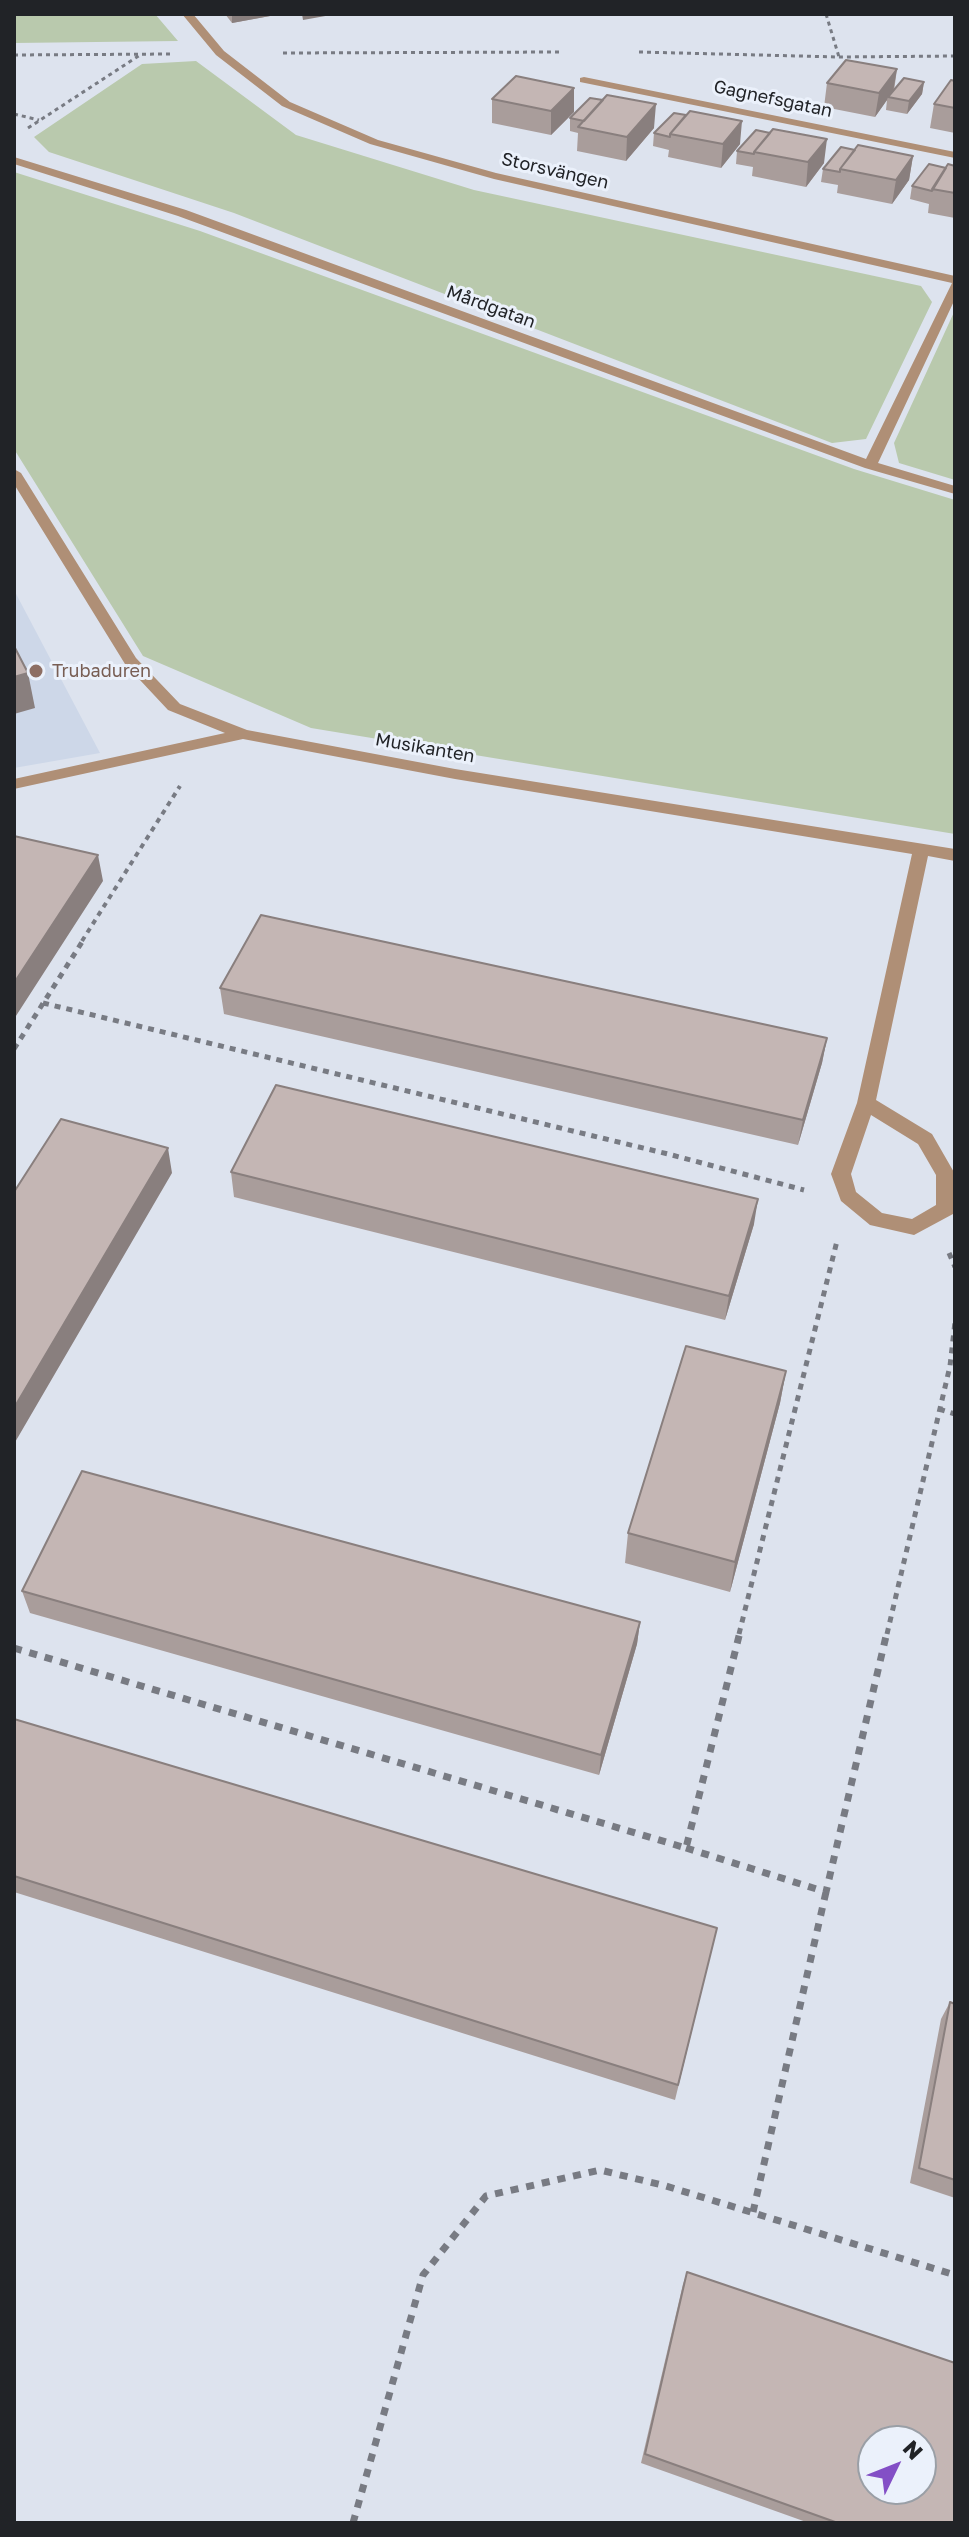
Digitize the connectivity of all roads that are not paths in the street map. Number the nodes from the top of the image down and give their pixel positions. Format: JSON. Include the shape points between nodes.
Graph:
{"nodes":[{"id":1,"x":187,"y":14,"type":"edge"},
{"id":2,"x":584,"y":80,"type":"dead end"},
{"id":3,"x":669,"y":82,"type":"dead end"},
{"id":4,"x":663,"y":95,"type":"junction"},
{"id":5,"x":955,"y":155,"type":"edge"},
{"id":6,"x":14,"y":160,"type":"edge"},
{"id":7,"x":955,"y":283,"type":"edge"},
{"id":8,"x":870,"y":465,"type":"junction"},
{"id":9,"x":14,"y":473,"type":"edge"},
{"id":10,"x":955,"y":490,"type":"edge"},
{"id":11,"x":243,"y":734,"type":"junction"},
{"id":12,"x":14,"y":784,"type":"edge"},
{"id":13,"x":921,"y":850,"type":"junction"},
{"id":14,"x":955,"y":855,"type":"edge"},
{"id":15,"x":866,"y":1103,"type":"junction"}],
"edges":[{"from":1,"to":7,"type":"street","name":"Storsvängen","via":[[220,53],[286,104],[374,142],[494,176]]},
{"from":2,"to":4,"type":"street","name":"Gagnefsgatan"},
{"from":3,"to":4,"type":"street"},
{"from":4,"to":5,"type":"street","name":"Gagnefsgatan"},
{"from":6,"to":8,"type":"street","name":"Mårdgatan","via":[[182,213]]},
{"from":7,"to":8,"type":"street","name":"Storsvängen"},
{"from":8,"to":10,"type":"street","name":"Mårdgatan"},
{"from":9,"to":11,"type":"street","name":"Musikanten","via":[[130,661],[174,707]]},
{"from":11,"to":12,"type":"street"},
{"from":11,"to":13,"type":"street","name":"Musikanten"},
{"from":13,"to":14,"type":"street","name":"Musikanten"},
{"from":13,"to":15,"type":"street"},
{"from":15,"to":15,"type":"street","via":[[841,1174],[848,1196],[877,1220],[914,1227],[946,1209],[946,1175],[925,1139]]}]}
